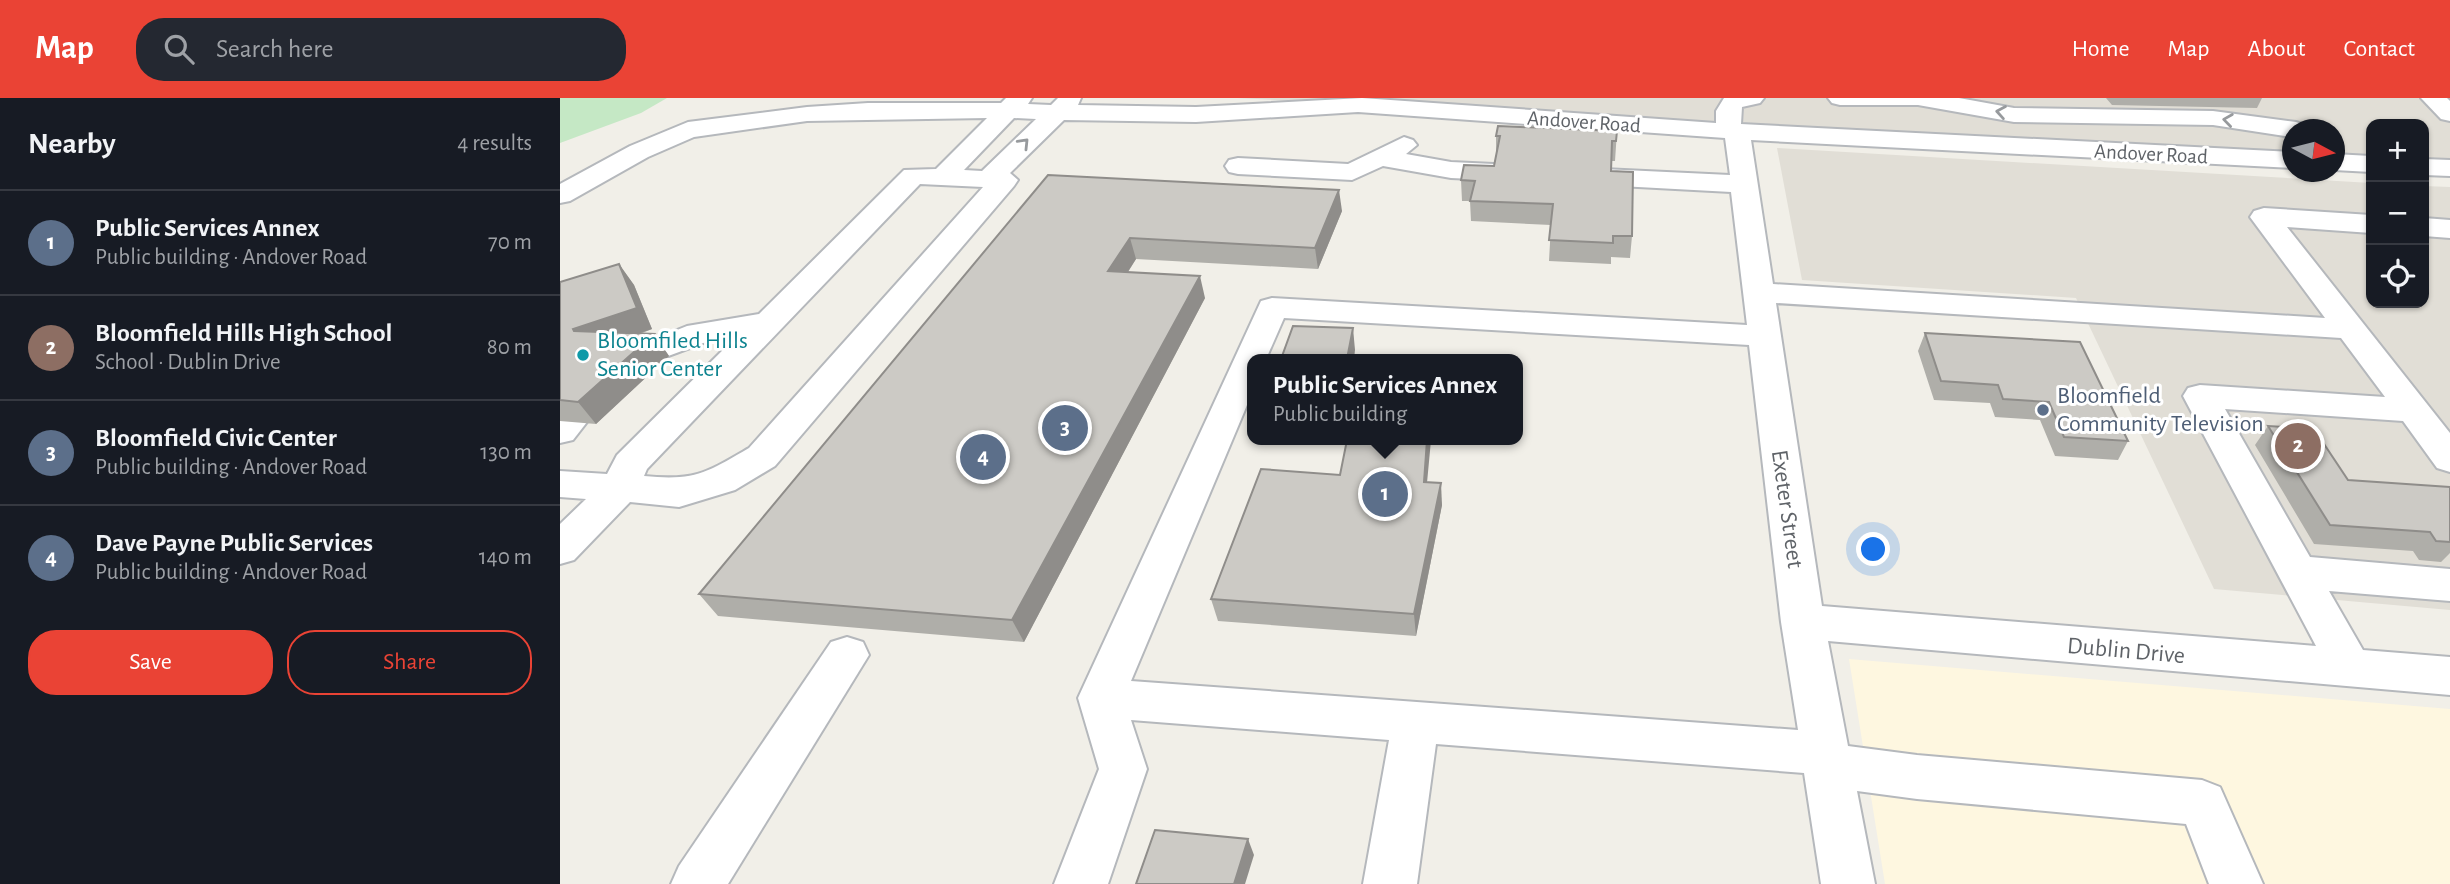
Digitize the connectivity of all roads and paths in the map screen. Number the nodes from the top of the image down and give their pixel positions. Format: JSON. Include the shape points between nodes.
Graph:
{"nodes":[{"id":1,"x":1840,"y":98,"type":"edge"},
{"id":2,"x":2433,"y":98,"type":"edge"},
{"id":3,"x":2439,"y":98,"type":"edge"},
{"id":4,"x":2450,"y":99,"type":"edge"},
{"id":5,"x":1016,"y":102,"type":"edge"},
{"id":6,"x":1390,"y":103,"type":"edge"},
{"id":7,"x":1066,"y":104,"type":"edge"},
{"id":8,"x":1548,"y":109,"type":"edge"},
{"id":9,"x":1442,"y":112,"type":"junction"},
{"id":10,"x":2450,"y":114,"type":"edge"},
{"id":11,"x":1739,"y":120,"type":"edge"},
{"id":12,"x":2282,"y":128,"type":"edge"},
{"id":13,"x":1381,"y":158,"type":"junction"},
{"id":14,"x":2282,"y":159,"type":"edge"},
{"id":15,"x":1238,"y":166,"type":"dead end"},
{"id":16,"x":2429,"y":167,"type":"edge"},
{"id":17,"x":2450,"y":168,"type":"edge"},
{"id":18,"x":943,"y":177,"type":"junction"},
{"id":19,"x":989,"y":180,"type":"junction"},
{"id":20,"x":1742,"y":184,"type":"junction"},
{"id":21,"x":560,"y":195,"type":"edge"},
{"id":22,"x":2366,"y":224,"type":"edge"},
{"id":23,"x":2429,"y":227,"type":"edge"},
{"id":24,"x":2450,"y":229,"type":"edge"},
{"id":25,"x":1757,"y":292,"type":"junction"},
{"id":26,"x":769,"y":322,"type":"junction"},
{"id":27,"x":2351,"y":329,"type":"junction"},
{"id":28,"x":1762,"y":336,"type":"junction"},
{"id":29,"x":1252,"y":354,"type":"edge"},
{"id":30,"x":644,"y":355,"type":"edge"},
{"id":31,"x":1247,"y":365,"type":"edge"},
{"id":32,"x":2413,"y":410,"type":"junction"},
{"id":33,"x":2450,"y":459,"type":"edge"},
{"id":34,"x":560,"y":484,"type":"edge"},
{"id":35,"x":621,"y":488,"type":"junction"},
{"id":36,"x":560,"y":549,"type":"edge"},
{"id":37,"x":2296,"y":572,"type":"junction"},
{"id":38,"x":2450,"y":584,"type":"edge"},
{"id":39,"x":1802,"y":622,"type":"junction"},
{"id":40,"x":847,"y":655,"type":"dead end"},
{"id":41,"x":2350,"y":668,"type":"junction"},
{"id":42,"x":2450,"y":676,"type":"edge"},
{"id":43,"x":1101,"y":698,"type":"junction"},
{"id":44,"x":1416,"y":722,"type":"junction"},
{"id":45,"x":1827,"y":759,"type":"junction"},
{"id":46,"x":698,"y":884,"type":"edge"},
{"id":47,"x":1081,"y":884,"type":"edge"},
{"id":48,"x":1390,"y":884,"type":"edge"},
{"id":49,"x":1847,"y":884,"type":"edge"},
{"id":50,"x":2236,"y":884,"type":"edge"}],
"edges":[{"from":12,"to":1,"type":"street","one_way":true,"via":[[2213,118],[2014,115],[1918,98]]},
{"from":2,"to":10,"type":"street"},
{"from":3,"to":4,"type":"street"},
{"from":5,"to":7,"type":"street","name":"Andover Road"},
{"from":5,"to":18,"type":"street"},
{"from":5,"to":21,"type":"street","name":"Andover Road","via":[[869,98],[756,111],[654,144]]},
{"from":6,"to":7,"type":"street","name":"Andover Road","via":[[1175,116]]},
{"from":6,"to":9,"type":"street","name":"Andover Road"},
{"from":19,"to":7,"type":"street","one_way":true},
{"from":8,"to":9,"type":"street","name":"Andover Road"},
{"from":8,"to":11,"type":"street","name":"Andover Road"},
{"from":9,"to":13,"type":"street","via":[[1429,127]]},
{"from":11,"to":14,"type":"street","name":"Andover Road"},
{"from":11,"to":20,"type":"street","name":"Exeter Street"},
{"from":13,"to":15,"type":"street","via":[[1352,172]]},
{"from":13,"to":20,"type":"street","via":[[1451,170]]},
{"from":16,"to":17,"type":"street"},
{"from":18,"to":19,"type":"street"},
{"from":18,"to":26,"type":"street","via":[[913,176]]},
{"from":19,"to":35,"type":"street","via":[[1004,180],[762,457],[722,481],[679,493]]},
{"from":20,"to":25,"type":"street","name":"Exeter Street"},
{"from":22,"to":27,"type":"street","via":[[2264,217]]},
{"from":23,"to":24,"type":"street"},
{"from":25,"to":27,"type":"street"},
{"from":25,"to":28,"type":"street","name":"Exeter Street"},
{"from":26,"to":30,"type":"street","via":[[699,333]]},
{"from":26,"to":35,"type":"street","via":[[630,464]]},
{"from":27,"to":32,"type":"street"},
{"from":28,"to":29,"type":"street","via":[[1272,308]]},
{"from":28,"to":39,"type":"street","name":"Exeter Street"},
{"from":31,"to":43,"type":"street"},
{"from":32,"to":33,"type":"street"},
{"from":32,"to":37,"type":"street","via":[[2200,396]]},
{"from":34,"to":35,"type":"street"},
{"from":35,"to":36,"type":"street"},
{"from":37,"to":38,"type":"street"},
{"from":37,"to":41,"type":"street"},
{"from":39,"to":41,"type":"street","name":"Dublin Drive"},
{"from":39,"to":45,"type":"street","name":"Exeter Street"},
{"from":40,"to":46,"type":"street"},
{"from":41,"to":42,"type":"street","name":"Dublin Drive"},
{"from":43,"to":44,"type":"street"},
{"from":43,"to":47,"type":"street","via":[[1123,769]]},
{"from":44,"to":45,"type":"street"},
{"from":44,"to":48,"type":"street"},
{"from":45,"to":49,"type":"street","name":"Exeter Street"},
{"from":45,"to":50,"type":"street","via":[[1917,777],[2202,803]]}]}
